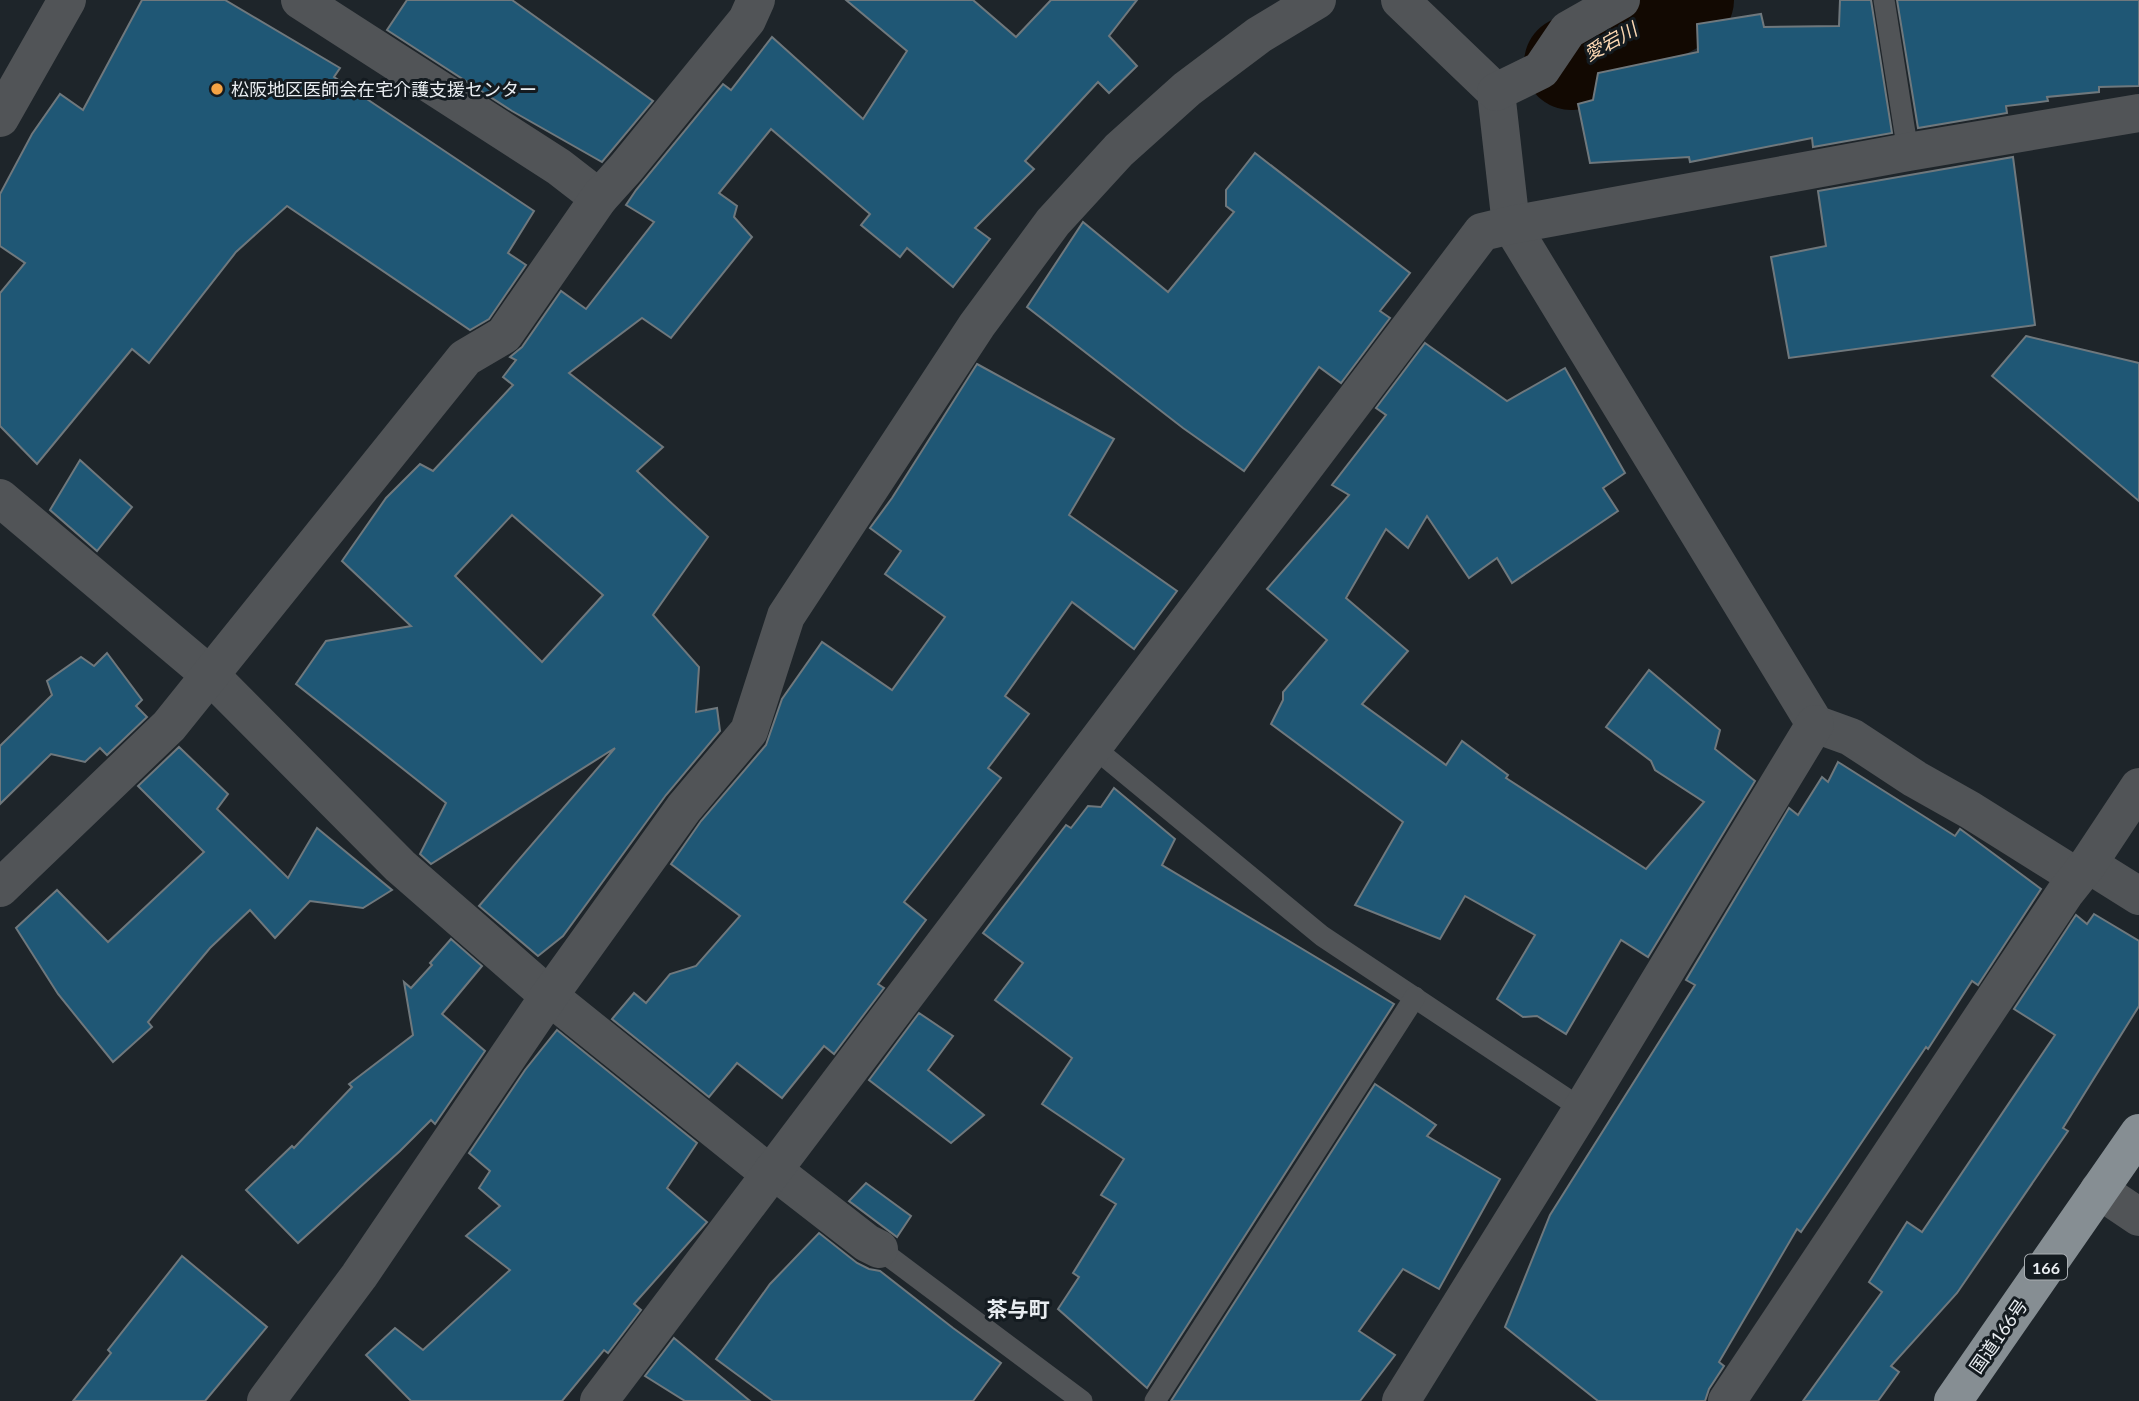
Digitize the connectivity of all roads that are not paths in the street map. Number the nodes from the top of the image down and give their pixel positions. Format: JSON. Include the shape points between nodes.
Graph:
{"nodes":[{"id":1,"x":66,"y":0,"type":"edge"},
{"id":2,"x":300,"y":0,"type":"edge"},
{"id":3,"x":757,"y":0,"type":"edge"},
{"id":4,"x":1317,"y":0,"type":"edge"},
{"id":5,"x":1400,"y":0,"type":"edge"},
{"id":6,"x":1621,"y":0,"type":"edge"},
{"id":7,"x":1884,"y":0,"type":"edge"},
{"id":8,"x":1496,"y":92,"type":"junction"},
{"id":9,"x":2139,"y":113,"type":"edge"},
{"id":10,"x":0,"y":118,"type":"edge"},
{"id":11,"x":1908,"y":152,"type":"junction"},
{"id":12,"x":599,"y":198,"type":"junction"},
{"id":13,"x":1511,"y":225,"type":"junction"},
{"id":14,"x":0,"y":498,"type":"edge"},
{"id":15,"x":211,"y":676,"type":"junction"},
{"id":16,"x":1815,"y":724,"type":"junction"},
{"id":17,"x":1092,"y":746,"type":"junction"},
{"id":18,"x":2139,"y":787,"type":"edge"},
{"id":19,"x":2082,"y":871,"type":"junction"},
{"id":20,"x":0,"y":888,"type":"edge"},
{"id":21,"x":2139,"y":896,"type":"edge"},
{"id":22,"x":549,"y":996,"type":"junction"},
{"id":23,"x":1415,"y":997,"type":"junction"},
{"id":24,"x":1582,"y":1110,"type":"junction"},
{"id":25,"x":2139,"y":1133,"type":"edge"},
{"id":26,"x":771,"y":1172,"type":"junction"},
{"id":27,"x":2099,"y":1190,"type":"junction"},
{"id":28,"x":2139,"y":1217,"type":"edge"},
{"id":29,"x":879,"y":1249,"type":"joint"},
{"id":30,"x":267,"y":1401,"type":"edge"},
{"id":31,"x":599,"y":1401,"type":"edge"},
{"id":32,"x":1082,"y":1401,"type":"edge"},
{"id":33,"x":1155,"y":1401,"type":"edge"},
{"id":34,"x":1401,"y":1401,"type":"edge"},
{"id":35,"x":1727,"y":1401,"type":"edge"},
{"id":36,"x":1953,"y":1401,"type":"edge"}],
"edges":[{"from":1,"to":10,"type":"street"},
{"from":2,"to":12,"type":"street","via":[[559,167]]},
{"from":3,"to":12,"type":"street","via":[[747,20]]},
{"from":4,"to":22,"type":"street","via":[[1259,35],[1187,89],[1119,150],[1052,222],[977,326],[786,616],[749,731],[684,808]]},
{"from":5,"to":8,"type":"street"},
{"from":6,"to":8,"type":"street","via":[[1568,30],[1541,70]]},
{"from":7,"to":11,"type":"lane"},
{"from":8,"to":13,"type":"street"},
{"from":9,"to":11,"type":"street"},
{"from":11,"to":13,"type":"street"},
{"from":12,"to":15,"type":"street","via":[[504,335],[465,358]]},
{"from":13,"to":16,"type":"street"},
{"from":13,"to":17,"type":"street","via":[[1482,232]]},
{"from":14,"to":15,"type":"street"},
{"from":15,"to":20,"type":"street","via":[[169,726]]},
{"from":15,"to":22,"type":"street","via":[[400,866]]},
{"from":16,"to":19,"type":"street","via":[[1851,737],[1915,779]]},
{"from":16,"to":24,"type":"street"},
{"from":17,"to":23,"type":"lane","via":[[1322,936]]},
{"from":17,"to":26,"type":"street"},
{"from":18,"to":19,"type":"street"},
{"from":19,"to":21,"type":"street"},
{"from":19,"to":35,"type":"street"},
{"from":22,"to":26,"type":"street"},
{"from":22,"to":30,"type":"street","via":[[359,1276]]},
{"from":23,"to":24,"type":"lane"},
{"from":23,"to":33,"type":"lane"},
{"from":24,"to":34,"type":"street"},
{"from":25,"to":27,"type":"highway","name":"国道166号","number":"166"},
{"from":26,"to":29,"type":"street"},
{"from":26,"to":31,"type":"street"},
{"from":27,"to":28,"type":"street"},
{"from":27,"to":36,"type":"highway","name":"国道166号","number":"166"},
{"from":29,"to":32,"type":"lane"}]}
